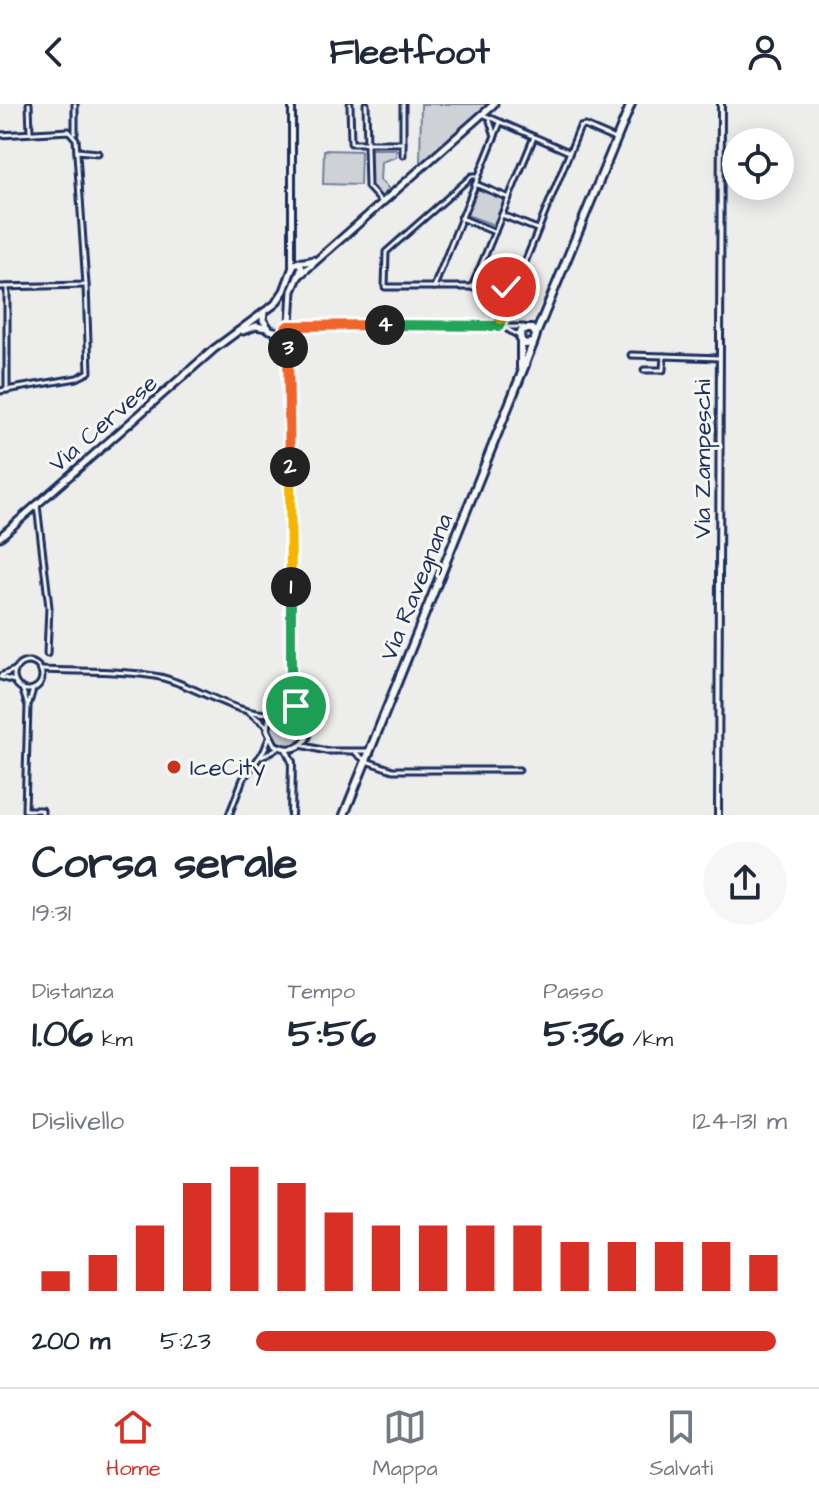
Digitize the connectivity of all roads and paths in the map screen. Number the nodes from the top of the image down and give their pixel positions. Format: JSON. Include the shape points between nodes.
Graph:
{"nodes":[{"id":1,"x":29,"y":104,"type":"edge"},
{"id":2,"x":75,"y":104,"type":"edge"},
{"id":3,"x":292,"y":104,"type":"edge"},
{"id":4,"x":350,"y":104,"type":"edge"},
{"id":5,"x":366,"y":104,"type":"edge"},
{"id":6,"x":403,"y":104,"type":"edge"},
{"id":7,"x":494,"y":104,"type":"edge"},
{"id":8,"x":631,"y":104,"type":"edge"},
{"id":9,"x":721,"y":104,"type":"edge"},
{"id":10,"x":485,"y":112,"type":"junction"},
{"id":11,"x":492,"y":120,"type":"junction"},
{"id":12,"x":500,"y":123,"type":"junction"},
{"id":13,"x":30,"y":133,"type":"junction"},
{"id":14,"x":0,"y":135,"type":"edge"},
{"id":15,"x":495,"y":136,"type":"junction"},
{"id":16,"x":75,"y":137,"type":"junction"},
{"id":17,"x":534,"y":137,"type":"junction"},
{"id":18,"x":617,"y":139,"type":"junction"},
{"id":19,"x":403,"y":143,"type":"junction"},
{"id":20,"x":366,"y":144,"type":"junction"},
{"id":21,"x":77,"y":151,"type":"junction"},
{"id":22,"x":569,"y":152,"type":"junction"},
{"id":23,"x":98,"y":153,"type":"dead end"},
{"id":24,"x":403,"y":155,"type":"dead end"},
{"id":25,"x":478,"y":176,"type":"junction"},
{"id":26,"x":475,"y":184,"type":"junction"},
{"id":27,"x":509,"y":198,"type":"junction"},
{"id":28,"x":382,"y":202,"type":"junction"},
{"id":29,"x":502,"y":215,"type":"junction"},
{"id":30,"x":461,"y":218,"type":"junction"},
{"id":31,"x":537,"y":229,"type":"junction"},
{"id":32,"x":495,"y":232,"type":"junction"},
{"id":33,"x":290,"y":249,"type":"junction"},
{"id":34,"x":321,"y":256,"type":"junction"},
{"id":35,"x":299,"y":262,"type":"junction"},
{"id":36,"x":292,"y":268,"type":"junction"},
{"id":37,"x":299,"y":276,"type":"junction"},
{"id":38,"x":86,"y":285,"type":"junction"},
{"id":39,"x":0,"y":287,"type":"edge"},
{"id":40,"x":7,"y":287,"type":"junction"},
{"id":41,"x":472,"y":287,"type":"junction"},
{"id":42,"x":434,"y":288,"type":"junction"},
{"id":43,"x":512,"y":291,"type":"junction"},
{"id":44,"x":275,"y":304,"type":"junction"},
{"id":45,"x":264,"y":312,"type":"junction"},
{"id":46,"x":290,"y":314,"type":"junction"},
{"id":47,"x":303,"y":325,"type":"junction"},
{"id":48,"x":500,"y":326,"type":"junction"},
{"id":49,"x":267,"y":328,"type":"junction"},
{"id":50,"x":286,"y":328,"type":"junction"},
{"id":51,"x":531,"y":330,"type":"junction"},
{"id":52,"x":274,"y":332,"type":"junction"},
{"id":53,"x":231,"y":337,"type":"junction"},
{"id":54,"x":520,"y":339,"type":"junction"},
{"id":55,"x":532,"y":343,"type":"junction"},
{"id":56,"x":631,"y":355,"type":"dead end"},
{"id":57,"x":664,"y":356,"type":"junction"},
{"id":58,"x":289,"y":358,"type":"junction"},
{"id":59,"x":720,"y":358,"type":"junction"},
{"id":60,"x":644,"y":370,"type":"dead end"},
{"id":61,"x":521,"y":372,"type":"junction"},
{"id":62,"x":7,"y":390,"type":"junction"},
{"id":63,"x":0,"y":391,"type":"edge"},
{"id":64,"x":37,"y":505,"type":"junction"},
{"id":65,"x":0,"y":537,"type":"edge"},
{"id":66,"x":47,"y":654,"type":"dead end"},
{"id":67,"x":15,"y":670,"type":"junction"},
{"id":68,"x":41,"y":670,"type":"junction"},
{"id":69,"x":56,"y":673,"type":"junction"},
{"id":70,"x":0,"y":676,"type":"edge"},
{"id":71,"x":42,"y":676,"type":"junction"},
{"id":72,"x":15,"y":681,"type":"junction"},
{"id":73,"x":22,"y":688,"type":"junction"},
{"id":74,"x":33,"y":689,"type":"junction"},
{"id":75,"x":291,"y":691,"type":"junction"},
{"id":76,"x":28,"y":706,"type":"junction"},
{"id":77,"x":239,"y":707,"type":"junction"},
{"id":78,"x":283,"y":708,"type":"junction"},
{"id":79,"x":300,"y":711,"type":"junction"},
{"id":80,"x":273,"y":713,"type":"junction"},
{"id":81,"x":267,"y":726,"type":"junction"},
{"id":82,"x":308,"y":735,"type":"junction"},
{"id":83,"x":269,"y":737,"type":"junction"},
{"id":84,"x":299,"y":746,"type":"junction"},
{"id":85,"x":279,"y":747,"type":"junction"},
{"id":86,"x":315,"y":747,"type":"junction"},
{"id":87,"x":286,"y":749,"type":"junction"},
{"id":88,"x":370,"y":750,"type":"junction"},
{"id":89,"x":356,"y":753,"type":"junction"},
{"id":90,"x":366,"y":761,"type":"junction"},
{"id":91,"x":292,"y":762,"type":"junction"},
{"id":92,"x":253,"y":765,"type":"junction"},
{"id":93,"x":519,"y":770,"type":"dead end"},
{"id":94,"x":42,"y":815,"type":"edge"},
{"id":95,"x":229,"y":815,"type":"edge"},
{"id":96,"x":291,"y":815,"type":"edge"},
{"id":97,"x":344,"y":815,"type":"edge"},
{"id":98,"x":718,"y":815,"type":"edge"}],
"edges":[{"from":1,"to":13,"type":"street"},
{"from":2,"to":16,"type":"street"},
{"from":3,"to":33,"type":"street"},
{"from":4,"to":20,"type":"street","via":[[351,143]]},
{"from":5,"to":20,"type":"street"},
{"from":6,"to":19,"type":"street"},
{"from":7,"to":10,"type":"main road","name":"Via Cervese"},
{"from":8,"to":18,"type":"main road"},
{"from":9,"to":59,"type":"street","name":"Via Zampeschi"},
{"from":10,"to":11,"type":"street"},
{"from":10,"to":28,"type":"main road","name":"Via Cervese"},
{"from":11,"to":12,"type":"street"},
{"from":11,"to":15,"type":"street"},
{"from":12,"to":15,"type":"street"},
{"from":12,"to":17,"type":"street"},
{"from":13,"to":14,"type":"street"},
{"from":13,"to":16,"type":"street","via":[[69,131]]},
{"from":15,"to":25,"type":"street"},
{"from":16,"to":21,"type":"street"},
{"from":17,"to":22,"type":"street"},
{"from":17,"to":27,"type":"street"},
{"from":18,"to":22,"type":"street","via":[[582,126]]},
{"from":18,"to":51,"type":"main road","via":[[544,320]]},
{"from":19,"to":20,"type":"street"},
{"from":19,"to":24,"type":"street"},
{"from":20,"to":28,"type":"street","via":[[368,187]]},
{"from":21,"to":23,"type":"street"},
{"from":21,"to":38,"type":"street"},
{"from":22,"to":31,"type":"street"},
{"from":25,"to":26,"type":"street"},
{"from":25,"to":42,"type":"street","via":[[386,252],[385,287]]},
{"from":26,"to":27,"type":"street"},
{"from":26,"to":30,"type":"street"},
{"from":27,"to":29,"type":"street"},
{"from":28,"to":34,"type":"main road","name":"Via Cervese"},
{"from":29,"to":31,"type":"street"},
{"from":29,"to":32,"type":"street"},
{"from":30,"to":32,"type":"street"},
{"from":30,"to":42,"type":"street"},
{"from":31,"to":43,"type":"street"},
{"from":32,"to":41,"type":"street"},
{"from":33,"to":35,"type":"street"},
{"from":33,"to":36,"type":"street"},
{"from":34,"to":35,"type":"main road","name":"Via Cervese"},
{"from":34,"to":37,"type":"main road","name":"Via Cervese"},
{"from":35,"to":36,"type":"main road","name":"Via Cervese"},
{"from":35,"to":37,"type":"main road"},
{"from":36,"to":44,"type":"main road","name":"Via Cervese"},
{"from":37,"to":46,"type":"main road"},
{"from":38,"to":40,"type":"street"},
{"from":38,"to":62,"type":"street","via":[[90,366],[84,376]]},
{"from":39,"to":40,"type":"street"},
{"from":40,"to":62,"type":"street"},
{"from":41,"to":42,"type":"street"},
{"from":41,"to":43,"type":"street"},
{"from":43,"to":48,"type":"street"},
{"from":44,"to":45,"type":"main road","name":"Via Cervese"},
{"from":44,"to":46,"type":"main road"},
{"from":45,"to":49,"type":"main road"},
{"from":45,"to":53,"type":"main road","name":"Via Cervese"},
{"from":46,"to":47,"type":"street"},
{"from":46,"to":50,"type":"main road"},
{"from":47,"to":48,"type":"street"},
{"from":47,"to":50,"type":"street"},
{"from":48,"to":51,"type":"street"},
{"from":48,"to":54,"type":"street"},
{"from":49,"to":52,"type":"main road"},
{"from":49,"to":53,"type":"main road","name":"Via Cervese","via":[[256,326]]},
{"from":50,"to":52,"type":"main road"},
{"from":50,"to":58,"type":"street"},
{"from":51,"to":54,"type":"main road","via":[[521,331]]},
{"from":51,"to":55,"type":"main road","name":"Via Ravegnana"},
{"from":52,"to":58,"type":"street"},
{"from":53,"to":64,"type":"main road","name":"Via Cervese"},
{"from":54,"to":55,"type":"main road"},
{"from":54,"to":61,"type":"main road","name":"Via Ravegnana"},
{"from":55,"to":61,"type":"main road","name":"Via Ravegnana"},
{"from":56,"to":57,"type":"street"},
{"from":57,"to":59,"type":"street"},
{"from":57,"to":60,"type":"street","via":[[663,370]]},
{"from":58,"to":75,"type":"street"},
{"from":59,"to":98,"type":"street","name":"Via Zampeschi"},
{"from":61,"to":88,"type":"main road","name":"Via Ravegnana"},
{"from":62,"to":63,"type":"street"},
{"from":64,"to":65,"type":"main road","name":"Via Cervese"},
{"from":64,"to":66,"type":"street","via":[[49,607]]},
{"from":67,"to":68,"type":"street","via":[[28,662]]},
{"from":67,"to":70,"type":"street"},
{"from":67,"to":72,"type":"street"},
{"from":68,"to":69,"type":"street"},
{"from":68,"to":71,"type":"street"},
{"from":69,"to":71,"type":"street"},
{"from":69,"to":77,"type":"street","via":[[155,676]]},
{"from":70,"to":72,"type":"street"},
{"from":71,"to":74,"type":"street"},
{"from":72,"to":73,"type":"street"},
{"from":73,"to":74,"type":"street"},
{"from":73,"to":76,"type":"street"},
{"from":74,"to":76,"type":"street"},
{"from":75,"to":78,"type":"street"},
{"from":75,"to":79,"type":"street"},
{"from":76,"to":94,"type":"street","via":[[25,810],[42,810]]},
{"from":77,"to":80,"type":"street"},
{"from":77,"to":81,"type":"street"},
{"from":78,"to":79,"type":"street"},
{"from":78,"to":80,"type":"street"},
{"from":79,"to":82,"type":"street","via":[[308,722]]},
{"from":80,"to":81,"type":"street"},
{"from":81,"to":83,"type":"street"},
{"from":82,"to":84,"type":"street"},
{"from":82,"to":86,"type":"street"},
{"from":83,"to":85,"type":"street"},
{"from":83,"to":92,"type":"street"},
{"from":84,"to":86,"type":"street"},
{"from":84,"to":87,"type":"street"},
{"from":84,"to":91,"type":"street"},
{"from":85,"to":87,"type":"street"},
{"from":85,"to":92,"type":"street"},
{"from":86,"to":89,"type":"street"},
{"from":87,"to":91,"type":"street"},
{"from":88,"to":89,"type":"street"},
{"from":88,"to":90,"type":"main road","name":"Via Ravegnana"},
{"from":89,"to":90,"type":"street"},
{"from":90,"to":93,"type":"street","via":[[393,770]]},
{"from":90,"to":97,"type":"main road","name":"Via Ravegnana"},
{"from":91,"to":96,"type":"street"},
{"from":92,"to":95,"type":"street"}]}
